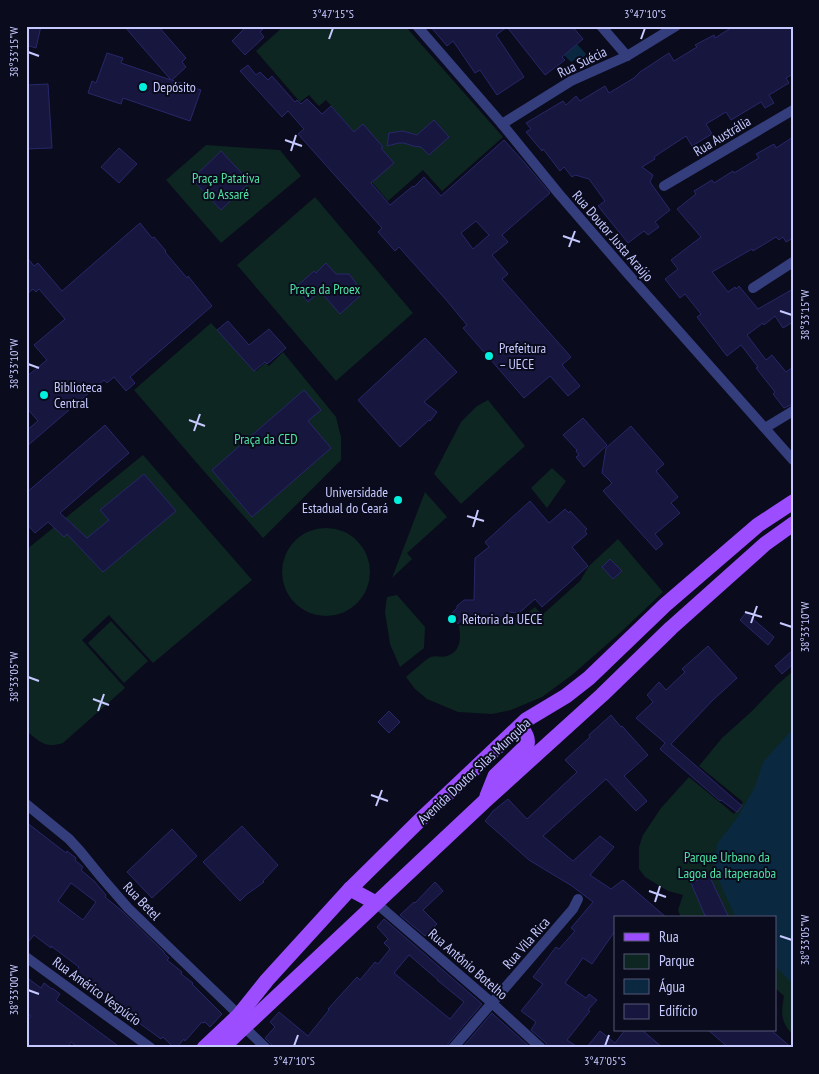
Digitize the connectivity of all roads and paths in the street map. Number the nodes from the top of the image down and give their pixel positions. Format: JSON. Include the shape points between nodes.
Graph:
{"nodes":[{"id":1,"x":417,"y":26,"type":"edge"},
{"id":2,"x":601,"y":26,"type":"edge"},
{"id":3,"x":676,"y":26,"type":"edge"},
{"id":4,"x":627,"y":56,"type":"junction"},
{"id":5,"x":793,"y":110,"type":"edge"},
{"id":6,"x":502,"y":124,"type":"junction"},
{"id":7,"x":664,"y":186,"type":"dead end"},
{"id":8,"x":793,"y":262,"type":"edge"},
{"id":9,"x":753,"y":288,"type":"dead end"},
{"id":10,"x":793,"y":410,"type":"edge"},
{"id":11,"x":765,"y":428,"type":"junction"},
{"id":12,"x":793,"y":460,"type":"edge"},
{"id":13,"x":793,"y":502,"type":"edge"},
{"id":14,"x":793,"y":524,"type":"edge"},
{"id":15,"x":520,"y":726,"type":"junction"},
{"id":16,"x":486,"y":800,"type":"junction"},
{"id":17,"x":26,"y":804,"type":"edge"},
{"id":18,"x":350,"y":889,"type":"junction"},
{"id":19,"x":578,"y":899,"type":"dead end"},
{"id":20,"x":376,"y":903,"type":"junction"},
{"id":21,"x":26,"y":957,"type":"edge"},
{"id":22,"x":492,"y":1003,"type":"junction"},
{"id":23,"x":241,"y":1021,"type":"junction"},
{"id":24,"x":151,"y":1048,"type":"edge"},
{"id":25,"x":204,"y":1048,"type":"edge"},
{"id":26,"x":222,"y":1048,"type":"edge"},
{"id":27,"x":266,"y":1048,"type":"edge"},
{"id":28,"x":453,"y":1048,"type":"edge"},
{"id":29,"x":540,"y":1048,"type":"edge"}],
"edges":[{"from":1,"to":6,"type":"street","name":"Rua Doutor Justa Araújo"},
{"from":2,"to":4,"type":"street"},
{"from":3,"to":4,"type":"street","name":"Rua Suécia"},
{"from":4,"to":6,"type":"street","name":"Rua Suécia","via":[[571,81]]},
{"from":5,"to":7,"type":"street","name":"Rua Austrália"},
{"from":6,"to":11,"type":"street","name":"Rua Doutor Justa Araújo","via":[[628,274]]},
{"from":8,"to":9,"type":"street"},
{"from":10,"to":11,"type":"street"},
{"from":11,"to":12,"type":"street","name":"Rua Doutor Justa Araújo"},
{"from":13,"to":15,"type":"main road","name":"Avenida Doutor Silas Munguba","via":[[758,525],[665,605],[590,678]]},
{"from":14,"to":16,"type":"main road","name":"Avenida Doutor Silas Munguba","via":[[733,572]]},
{"from":15,"to":16,"type":"main road","via":[[527,745],[495,776]]},
{"from":15,"to":18,"type":"main road","name":"Avenida Doutor Silas Munguba"},
{"from":16,"to":20,"type":"main road","name":"Avenida Doutor Silas Munguba"},
{"from":17,"to":23,"type":"street","name":"Rua Betel","via":[[80,851],[128,908]]},
{"from":18,"to":20,"type":"main road"},
{"from":18,"to":23,"type":"main road","name":"Avenida Doutor Silas Munguba","via":[[267,980]]},
{"from":19,"to":22,"type":"street","name":"Rua Vila Rica","via":[[573,909]]},
{"from":20,"to":22,"type":"street","name":"Rua Antônio Botelho"},
{"from":20,"to":23,"type":"main road","name":"Avenida Doutor Silas Munguba"},
{"from":21,"to":24,"type":"street","name":"Rua Américo Vespúcio"},
{"from":22,"to":28,"type":"street","name":"Rua Vila Rica"},
{"from":22,"to":29,"type":"street","name":"Rua Antônio Botelho"},
{"from":23,"to":25,"type":"main road","name":"Avenida Doutor Silas Munguba"},
{"from":23,"to":26,"type":"main road","name":"Avenida Doutor Silas Munguba"},
{"from":23,"to":27,"type":"street","name":"Rua Betel"}]}
